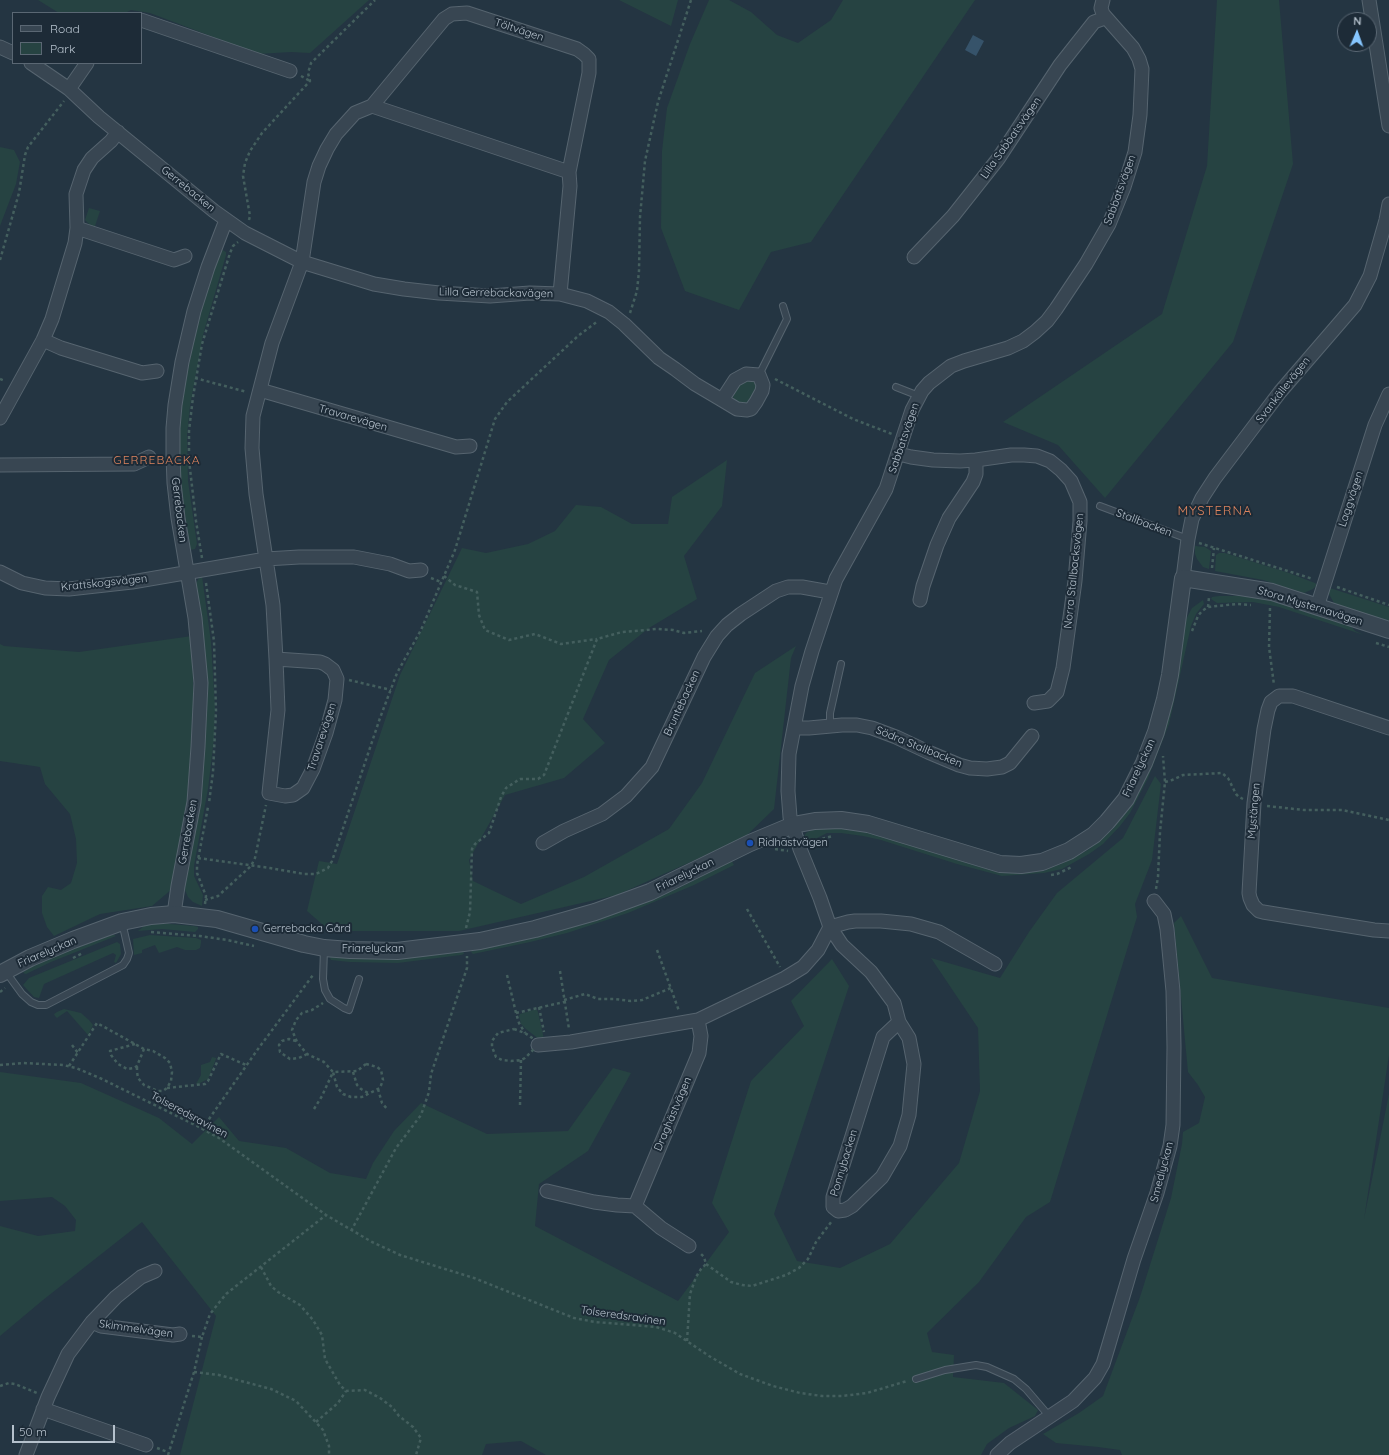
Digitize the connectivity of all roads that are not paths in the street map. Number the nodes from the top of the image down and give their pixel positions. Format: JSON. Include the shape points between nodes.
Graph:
{"nodes":[{"id":1,"x":1103,"y":0,"type":"edge"},
{"id":2,"x":1369,"y":0,"type":"edge"},
{"id":3,"x":1105,"y":18,"type":"junction"},
{"id":4,"x":142,"y":20,"type":"edge"},
{"id":5,"x":0,"y":47,"type":"edge"},
{"id":6,"x":12,"y":53,"type":"edge"},
{"id":7,"x":32,"y":64,"type":"edge"},
{"id":8,"x":86,"y":64,"type":"edge"},
{"id":9,"x":290,"y":71,"type":"dead end"},
{"id":10,"x":70,"y":90,"type":"junction"},
{"id":11,"x":372,"y":106,"type":"junction"},
{"id":12,"x":1389,"y":126,"type":"edge"},
{"id":13,"x":118,"y":132,"type":"junction"},
{"id":14,"x":569,"y":172,"type":"junction"},
{"id":15,"x":1389,"y":204,"type":"edge"},
{"id":16,"x":226,"y":220,"type":"junction"},
{"id":17,"x":77,"y":228,"type":"junction"},
{"id":18,"x":185,"y":256,"type":"dead end"},
{"id":19,"x":914,"y":257,"type":"dead end"},
{"id":20,"x":302,"y":262,"type":"junction"},
{"id":21,"x":560,"y":294,"type":"junction"},
{"id":22,"x":783,"y":306,"type":"dead end"},
{"id":23,"x":43,"y":340,"type":"junction"},
{"id":24,"x":157,"y":371,"type":"dead end"},
{"id":25,"x":759,"y":375,"type":"junction"},
{"id":26,"x":896,"y":387,"type":"dead end"},
{"id":27,"x":259,"y":392,"type":"junction"},
{"id":28,"x":1389,"y":394,"type":"edge"},
{"id":29,"x":919,"y":396,"type":"junction"},
{"id":30,"x":722,"y":400,"type":"junction"},
{"id":31,"x":0,"y":418,"type":"edge"},
{"id":32,"x":470,"y":446,"type":"dead end"},
{"id":33,"x":899,"y":454,"type":"junction"},
{"id":34,"x":149,"y":457,"type":"dead end"},
{"id":35,"x":976,"y":460,"type":"junction"},
{"id":36,"x":0,"y":465,"type":"edge"},
{"id":37,"x":1100,"y":506,"type":"dead end"},
{"id":38,"x":1188,"y":539,"type":"junction"},
{"id":39,"x":266,"y":559,"type":"junction"},
{"id":40,"x":421,"y":570,"type":"dead end"},
{"id":41,"x":0,"y":572,"type":"edge"},
{"id":42,"x":188,"y":572,"type":"junction"},
{"id":43,"x":1183,"y":578,"type":"junction"},
{"id":44,"x":830,"y":592,"type":"junction"},
{"id":45,"x":920,"y":600,"type":"dead end"},
{"id":46,"x":1317,"y":607,"type":"junction"},
{"id":47,"x":1389,"y":630,"type":"edge"},
{"id":48,"x":276,"y":660,"type":"junction"},
{"id":49,"x":841,"y":664,"type":"dead end"},
{"id":50,"x":1034,"y":703,"type":"dead end"},
{"id":51,"x":830,"y":726,"type":"junction"},
{"id":52,"x":794,"y":728,"type":"junction"},
{"id":53,"x":1389,"y":728,"type":"edge"},
{"id":54,"x":1032,"y":736,"type":"dead end"},
{"id":55,"x":793,"y":825,"type":"junction"},
{"id":56,"x":544,"y":843,"type":"dead end"},
{"id":57,"x":1154,"y":901,"type":"road end"},
{"id":58,"x":174,"y":914,"type":"junction"},
{"id":59,"x":830,"y":927,"type":"junction"},
{"id":60,"x":124,"y":929,"type":"junction"},
{"id":61,"x":1389,"y":931,"type":"edge"},
{"id":62,"x":324,"y":948,"type":"junction"},
{"id":63,"x":995,"y":964,"type":"dead end"},
{"id":64,"x":6,"y":975,"type":"edge"},
{"id":65,"x":359,"y":979,"type":"dead end"},
{"id":66,"x":698,"y":1020,"type":"junction"},
{"id":67,"x":899,"y":1022,"type":"junction"},
{"id":68,"x":542,"y":1045,"type":"road end"},
{"id":69,"x":547,"y":1191,"type":"dead end"},
{"id":70,"x":635,"y":1206,"type":"junction"},
{"id":71,"x":689,"y":1246,"type":"road end"},
{"id":72,"x":155,"y":1271,"type":"dead end"},
{"id":73,"x":92,"y":1322,"type":"junction"},
{"id":74,"x":180,"y":1334,"type":"road end"},
{"id":75,"x":916,"y":1379,"type":"road end"},
{"id":76,"x":45,"y":1403,"type":"junction"},
{"id":77,"x":1050,"y":1416,"type":"junction"},
{"id":78,"x":146,"y":1444,"type":"dead end"},
{"id":79,"x":26,"y":1455,"type":"edge"},
{"id":80,"x":997,"y":1455,"type":"edge"}],
"edges":[{"from":1,"to":3,"type":"street","via":[[1101,8]]},
{"from":2,"to":12,"type":"street"},
{"from":3,"to":19,"type":"street","name":"Lilla Sabbatsvägen","via":[[1094,22],[1089,28],[1060,65],[998,159],[953,216]]},
{"from":3,"to":29,"type":"street","name":"Sabbatsvägen","via":[[1133,48],[1142,69],[1140,121],[1134,152],[1124,187],[1109,224],[1056,310],[1035,332],[1008,348],[951,366],[929,383]]},
{"from":4,"to":9,"type":"street"},
{"from":5,"to":6,"type":"street"},
{"from":7,"to":10,"type":"street","name":"Gerrebacken"},
{"from":8,"to":10,"type":"street"},
{"from":10,"to":13,"type":"street","name":"Gerrebacken"},
{"from":11,"to":14,"type":"street"},
{"from":11,"to":14,"type":"street","name":"Töltvägen","via":[[444,20],[452,14],[467,13],[577,49],[586,56],[590,65]]},
{"from":11,"to":20,"type":"street","name":"Töltvägen","via":[[356,113],[336,134],[326,150],[314,182]]},
{"from":13,"to":16,"type":"street","name":"Gerrebacken"},
{"from":13,"to":17,"type":"street","via":[[92,158],[84,170],[76,194]]},
{"from":14,"to":21,"type":"street","name":"Töltvägen"},
{"from":15,"to":38,"type":"street","name":"Svankällevägen","via":[[1370,276],[1362,294],[1348,315],[1280,392],[1215,478],[1192,519]]},
{"from":16,"to":20,"type":"street","name":"Lilla Gerrebackavägen","via":[[245,233]]},
{"from":16,"to":42,"type":"street","name":"Gerrebacken","via":[[194,311],[175,405],[172,455],[174,483]]},
{"from":17,"to":18,"type":"street","via":[[174,260]]},
{"from":17,"to":23,"type":"street","via":[[71,258]]},
{"from":20,"to":21,"type":"street","name":"Lilla Gerrebackavägen","via":[[374,284],[404,290],[490,296]]},
{"from":20,"to":27,"type":"street","via":[[272,343]]},
{"from":21,"to":30,"type":"street","name":"Lilla Gerrebackavägen","via":[[587,301],[609,312],[659,358]]},
{"from":22,"to":25,"type":"lane","via":[[787,319]]},
{"from":23,"to":24,"type":"street","via":[[60,348],[142,373]]},
{"from":23,"to":31,"type":"street"},
{"from":25,"to":30,"type":"street","via":[[746,374],[735,380]]},
{"from":25,"to":30,"type":"street","name":"Lilla Gerrebackavägen","via":[[763,385],[762,391],[751,409],[742,410]]},
{"from":26,"to":29,"type":"lane"},
{"from":27,"to":32,"type":"street","name":"Travarevägen","via":[[456,447]]},
{"from":27,"to":39,"type":"street","via":[[253,416],[252,448]]},
{"from":28,"to":46,"type":"street","name":"Laggvägen","via":[[1375,426]]},
{"from":29,"to":33,"type":"street","name":"Sabbatsvägen","via":[[912,410]]},
{"from":33,"to":35,"type":"street","name":"Norra Stallbacksvägen","via":[[933,460]]},
{"from":33,"to":44,"type":"street","name":"Sabbatsvägen","via":[[886,489],[841,567]]},
{"from":34,"to":36,"type":"street","via":[[134,464]]},
{"from":35,"to":45,"type":"street","via":[[973,482],[949,518],[937,545]]},
{"from":35,"to":50,"type":"street","name":"Norra Stallbacksvägen","via":[[1024,455],[1050,461],[1071,481],[1080,502],[1075,581],[1063,668],[1057,692],[1048,701]]},
{"from":37,"to":38,"type":"lane","name":"Stallbacken"},
{"from":38,"to":43,"type":"street","name":"Svankällevägen"},
{"from":39,"to":40,"type":"street","via":[[354,557],[390,564],[409,571]]},
{"from":39,"to":42,"type":"street"},
{"from":39,"to":48,"type":"street","via":[[273,605]]},
{"from":41,"to":42,"type":"street","name":"Krattskogsvägen","via":[[22,583],[45,588],[132,582]]},
{"from":42,"to":58,"type":"street","name":"Gerrebacken","via":[[201,683],[194,802]]},
{"from":43,"to":46,"type":"street","name":"Stora Mysternavägen","via":[[1272,592]]},
{"from":43,"to":55,"type":"street","name":"Friarelyckan","via":[[1165,699],[1144,763],[1126,799],[1094,836],[1084,843],[1042,862],[1009,865],[868,824],[841,820]]},
{"from":44,"to":52,"type":"street","name":"Sabbatsvägen","via":[[802,686]]},
{"from":44,"to":56,"type":"street","name":"Bruntebacken","via":[[788,587],[776,591],[727,625],[704,657],[652,767],[626,796],[602,814]]},
{"from":46,"to":47,"type":"street","name":"Stora Mysternavägen"},
{"from":48,"to":48,"type":"street","name":"Travarevägen","via":[[278,710],[268,793],[285,796],[299,792],[306,785],[326,733],[337,679],[333,670],[325,664]]},
{"from":49,"to":51,"type":"lane","via":[[830,713]]},
{"from":51,"to":52,"type":"street","name":"Södra Stallbacken"},
{"from":51,"to":54,"type":"street","name":"Södra Stallbacken","via":[[857,725],[872,728],[959,765],[987,769],[1010,763]]},
{"from":52,"to":55,"type":"street","name":"Sabbatsvägen","via":[[789,754],[788,791]]},
{"from":53,"to":61,"type":"street","name":"Mystängen","via":[[1293,696],[1276,697],[1271,702],[1260,754],[1254,803],[1249,893],[1251,902],[1259,911]]},
{"from":55,"to":59,"type":"street"},
{"from":55,"to":62,"type":"street","name":"Friarelyckan","via":[[650,892],[465,953]]},
{"from":57,"to":77,"type":"street","name":"Smedlyckan","via":[[1164,914],[1173,991],[1173,1125],[1170,1146],[1102,1364],[1086,1388]]},
{"from":58,"to":60,"type":"street","name":"Friarelyckan","via":[[150,916]]},
{"from":58,"to":62,"type":"street","name":"Friarelyckan","via":[[224,921]]},
{"from":59,"to":63,"type":"street","via":[[848,922],[881,921],[911,924],[939,932]]},
{"from":59,"to":66,"type":"street","via":[[818,950],[803,967]]},
{"from":59,"to":67,"type":"street","name":"Ponnybacken","via":[[842,945],[871,972],[894,1003]]},
{"from":60,"to":64,"type":"street","name":"Friarelyckan","via":[[37,955]]},
{"from":60,"to":64,"type":"lane","via":[[129,953],[123,965],[46,1005],[31,1002]]},
{"from":62,"to":65,"type":"lane","via":[[325,990],[330,998],[350,1010]]},
{"from":66,"to":68,"type":"street"},
{"from":66,"to":70,"type":"street","name":"Draghästvägen","via":[[701,1036],[699,1053]]},
{"from":67,"to":67,"type":"street","name":"Ponnybacken","via":[[909,1038],[914,1064],[909,1115],[900,1146],[885,1173],[858,1201],[840,1211],[835,1209],[832,1203],[841,1169],[883,1037]]},
{"from":69,"to":70,"type":"street","via":[[617,1206]]},
{"from":70,"to":71,"type":"street","via":[[660,1228]]},
{"from":72,"to":73,"type":"street","name":"Skimmelvägen","via":[[135,1281]]},
{"from":73,"to":74,"type":"street","name":"Skimmelvägen","via":[[101,1326]]},
{"from":73,"to":76,"type":"street","name":"Skimmelvägen","via":[[68,1354]]},
{"from":75,"to":77,"type":"lane","via":[[945,1370],[976,1365],[987,1367],[1014,1379]]},
{"from":76,"to":78,"type":"street"},
{"from":76,"to":79,"type":"street","name":"Skimmelvägen"},
{"from":77,"to":80,"type":"street","name":"Smedlyckan"}]}
